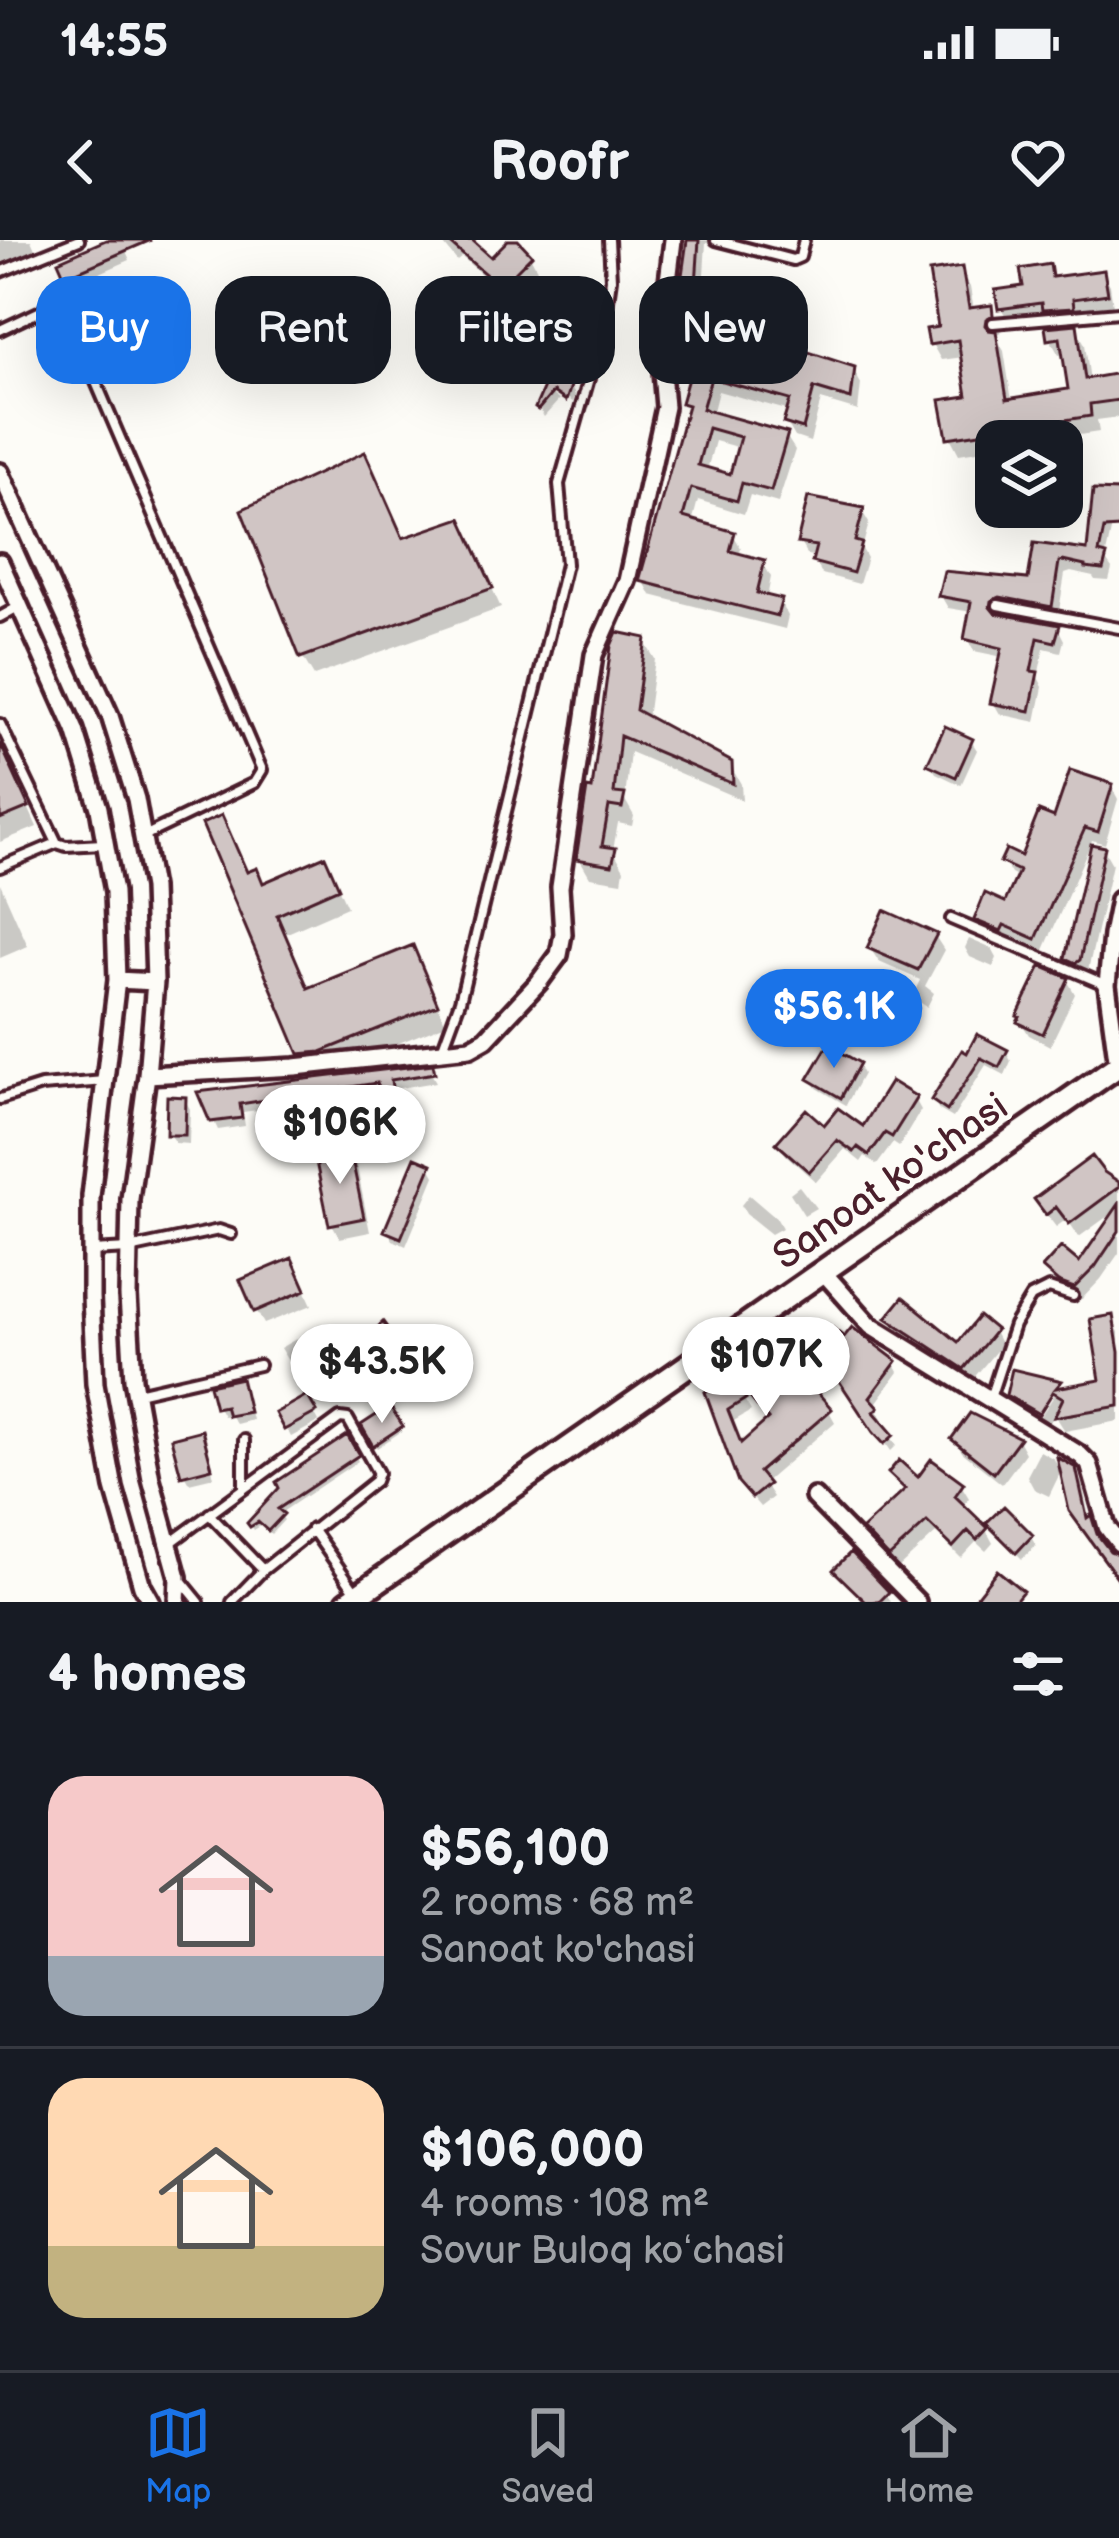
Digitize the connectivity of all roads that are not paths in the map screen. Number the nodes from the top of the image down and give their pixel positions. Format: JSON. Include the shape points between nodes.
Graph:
{"nodes":[{"id":1,"x":79,"y":240,"type":"edge"},
{"id":2,"x":674,"y":240,"type":"edge"},
{"id":3,"x":716,"y":240,"type":"edge"},
{"id":4,"x":804,"y":240,"type":"edge"},
{"id":5,"x":607,"y":242,"type":"edge"},
{"id":6,"x":0,"y":272,"type":"edge"},
{"id":7,"x":1119,"y":311,"type":"edge"},
{"id":8,"x":993,"y":322,"type":"dead end"},
{"id":9,"x":0,"y":330,"type":"edge"},
{"id":10,"x":0,"y":472,"type":"edge"},
{"id":11,"x":0,"y":562,"type":"edge"},
{"id":12,"x":998,"y":605,"type":"dead end"},
{"id":13,"x":20,"y":607,"type":"junction"},
{"id":14,"x":0,"y":617,"type":"edge"},
{"id":15,"x":1119,"y":628,"type":"edge"},
{"id":16,"x":0,"y":724,"type":"edge"},
{"id":17,"x":143,"y":836,"type":"junction"},
{"id":18,"x":57,"y":843,"type":"junction"},
{"id":19,"x":106,"y":844,"type":"junction"},
{"id":20,"x":0,"y":867,"type":"edge"},
{"id":21,"x":1119,"y":900,"type":"edge"},
{"id":22,"x":951,"y":919,"type":"dead end"},
{"id":23,"x":117,"y":980,"type":"junction"},
{"id":24,"x":155,"y":982,"type":"junction"},
{"id":25,"x":1106,"y":985,"type":"junction"},
{"id":26,"x":442,"y":1052,"type":"junction"},
{"id":27,"x":1118,"y":1066,"type":"edge"},
{"id":28,"x":147,"y":1075,"type":"junction"},
{"id":29,"x":106,"y":1081,"type":"junction"},
{"id":30,"x":0,"y":1099,"type":"edge"},
{"id":31,"x":231,"y":1234,"type":"dead end"},
{"id":32,"x":129,"y":1249,"type":"junction"},
{"id":33,"x":91,"y":1251,"type":"junction"},
{"id":34,"x":824,"y":1273,"type":"junction"},
{"id":35,"x":1073,"y":1296,"type":"dead end"},
{"id":36,"x":259,"y":1365,"type":"dead end"},
{"id":37,"x":136,"y":1394,"type":"junction"},
{"id":38,"x":990,"y":1399,"type":"junction"},
{"id":39,"x":244,"y":1439,"type":"dead end"},
{"id":40,"x":244,"y":1488,"type":"junction"},
{"id":41,"x":814,"y":1496,"type":"dead end"},
{"id":42,"x":209,"y":1514,"type":"junction"},
{"id":43,"x":312,"y":1529,"type":"junction"},
{"id":44,"x":1119,"y":1543,"type":"edge"},
{"id":45,"x":169,"y":1544,"type":"junction"},
{"id":46,"x":263,"y":1570,"type":"junction"},
{"id":47,"x":178,"y":1576,"type":"junction"},
{"id":48,"x":353,"y":1599,"type":"edge"},
{"id":49,"x":151,"y":1602,"type":"edge"},
{"id":50,"x":177,"y":1602,"type":"edge"},
{"id":51,"x":199,"y":1602,"type":"edge"},
{"id":52,"x":232,"y":1602,"type":"edge"},
{"id":53,"x":917,"y":1602,"type":"edge"}],
"edges":[{"from":1,"to":6,"type":"lane"},
{"from":2,"to":26,"type":"street","via":[[660,348],[665,407],[626,581],[594,655],[560,887],[559,955],[486,1039]]},
{"from":3,"to":4,"type":"lane","via":[[793,260]]},
{"from":5,"to":26,"type":"lane","via":[[605,322],[559,484],[566,564]]},
{"from":7,"to":8,"type":"lane"},
{"from":9,"to":17,"type":"lane","via":[[47,308],[66,312],[262,770],[254,783]]},
{"from":10,"to":17,"type":"street","via":[[110,716]]},
{"from":11,"to":13,"type":"street"},
{"from":12,"to":15,"type":"lane"},
{"from":13,"to":14,"type":"lane"},
{"from":13,"to":19,"type":"street","via":[[75,730]]},
{"from":16,"to":18,"type":"lane"},
{"from":17,"to":24,"type":"street"},
{"from":18,"to":19,"type":"lane"},
{"from":18,"to":20,"type":"lane"},
{"from":19,"to":23,"type":"street"},
{"from":21,"to":25,"type":"street"},
{"from":22,"to":25,"type":"lane"},
{"from":23,"to":24,"type":"street"},
{"from":23,"to":29,"type":"street"},
{"from":24,"to":28,"type":"street"},
{"from":25,"to":27,"type":"street"},
{"from":26,"to":28,"type":"street"},
{"from":27,"to":34,"type":"main road","name":"Sanoat ko'chasi"},
{"from":28,"to":32,"type":"street"},
{"from":29,"to":30,"type":"lane","via":[[41,1085]]},
{"from":29,"to":33,"type":"street"},
{"from":31,"to":32,"type":"lane"},
{"from":32,"to":33,"type":"lane"},
{"from":32,"to":37,"type":"street"},
{"from":33,"to":49,"type":"street","via":[[99,1405],[114,1488]]},
{"from":34,"to":38,"type":"street","via":[[871,1326]]},
{"from":34,"to":48,"type":"main road","name":"Sanoat ko'chasi"},
{"from":35,"to":38,"type":"lane","via":[[1048,1288],[1031,1297]]},
{"from":36,"to":37,"type":"lane"},
{"from":37,"to":45,"type":"street"},
{"from":38,"to":44,"type":"street","via":[[1089,1463]]},
{"from":39,"to":40,"type":"lane"},
{"from":40,"to":42,"type":"lane"},
{"from":40,"to":43,"type":"lane","via":[[348,1419],[378,1473]]},
{"from":41,"to":53,"type":"street"},
{"from":42,"to":45,"type":"lane"},
{"from":42,"to":46,"type":"lane"},
{"from":43,"to":46,"type":"lane"},
{"from":43,"to":48,"type":"lane"},
{"from":45,"to":47,"type":"street"},
{"from":46,"to":52,"type":"lane"},
{"from":47,"to":50,"type":"street"},
{"from":47,"to":51,"type":"lane"}]}
